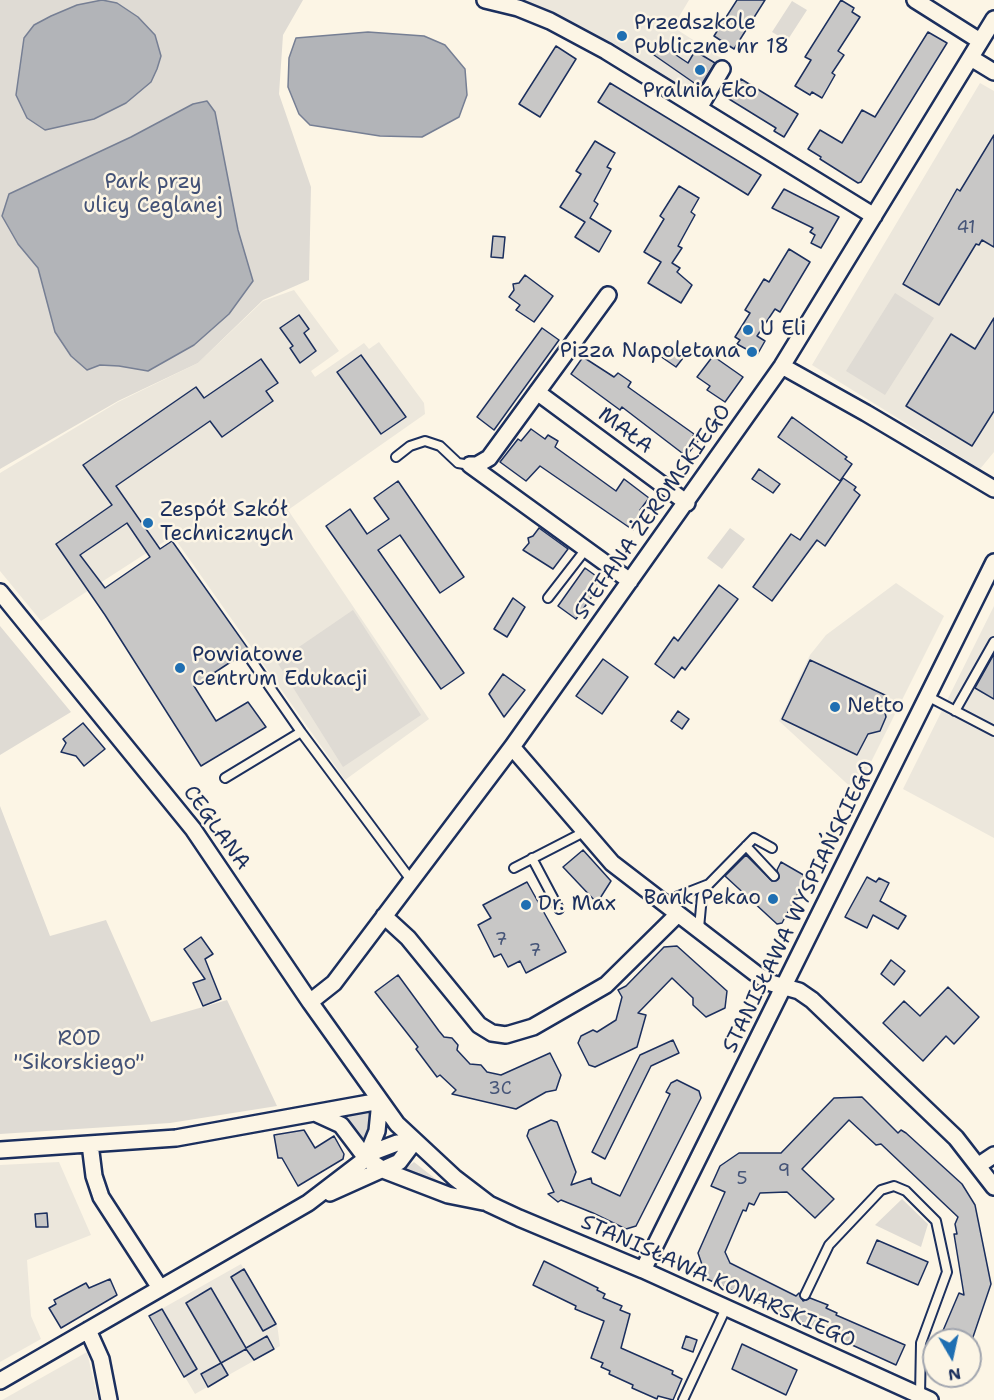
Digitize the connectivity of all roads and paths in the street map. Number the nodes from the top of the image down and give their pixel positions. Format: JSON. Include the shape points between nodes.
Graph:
{"nodes":[{"id":1,"x":486,"y":0,"type":"edge"},
{"id":2,"x":915,"y":0,"type":"edge"},
{"id":3,"x":994,"y":19,"type":"edge"},
{"id":4,"x":980,"y":41,"type":"junction"},
{"id":5,"x":970,"y":58,"type":"junction"},
{"id":6,"x":722,"y":69,"type":"dead end"},
{"id":7,"x":994,"y":72,"type":"edge"},
{"id":8,"x":699,"y":108,"type":"junction"},
{"id":9,"x":874,"y":216,"type":"junction"},
{"id":10,"x":608,"y":295,"type":"dead end"},
{"id":11,"x":782,"y":366,"type":"junction"},
{"id":12,"x":537,"y":392,"type":"junction"},
{"id":13,"x":396,"y":457,"type":"dead end"},
{"id":14,"x":470,"y":465,"type":"junction"},
{"id":15,"x":994,"y":489,"type":"edge"},
{"id":16,"x":687,"y":503,"type":"junction"},
{"id":17,"x":586,"y":549,"type":"junction"},
{"id":18,"x":994,"y":562,"type":"edge"},
{"id":19,"x":630,"y":581,"type":"junction"},
{"id":20,"x":0,"y":592,"type":"edge"},
{"id":21,"x":548,"y":598,"type":"dead end"},
{"id":22,"x":994,"y":642,"type":"edge"},
{"id":23,"x":251,"y":660,"type":"dead end"},
{"id":24,"x":927,"y":696,"type":"junction"},
{"id":25,"x":955,"y":711,"type":"junction"},
{"id":26,"x":994,"y":731,"type":"edge"},
{"id":27,"x":301,"y":732,"type":"junction"},
{"id":28,"x":512,"y":747,"type":"junction"},
{"id":29,"x":225,"y":778,"type":"dead end"},
{"id":30,"x":584,"y":832,"type":"junction"},
{"id":31,"x":746,"y":846,"type":"junction"},
{"id":32,"x":772,"y":848,"type":"dead end"},
{"id":33,"x":532,"y":858,"type":"junction"},
{"id":34,"x":514,"y":868,"type":"dead end"},
{"id":35,"x":774,"y":876,"type":"dead end"},
{"id":36,"x":411,"y":880,"type":"junction"},
{"id":37,"x":709,"y":884,"type":"junction"},
{"id":38,"x":661,"y":903,"type":"junction"},
{"id":39,"x":559,"y":909,"type":"dead end"},
{"id":40,"x":677,"y":915,"type":"junction"},
{"id":41,"x":384,"y":916,"type":"junction"},
{"id":42,"x":698,"y":930,"type":"junction"},
{"id":43,"x":783,"y":986,"type":"junction"},
{"id":44,"x":310,"y":1002,"type":"junction"},
{"id":45,"x":380,"y":1101,"type":"junction"},
{"id":46,"x":317,"y":1114,"type":"junction"},
{"id":47,"x":414,"y":1142,"type":"junction"},
{"id":48,"x":90,"y":1144,"type":"junction"},
{"id":49,"x":0,"y":1150,"type":"edge"},
{"id":50,"x":994,"y":1155,"type":"edge"},
{"id":51,"x":366,"y":1158,"type":"junction"},
{"id":52,"x":979,"y":1165,"type":"junction"},
{"id":53,"x":383,"y":1170,"type":"junction"},
{"id":54,"x":993,"y":1187,"type":"edge"},
{"id":55,"x":308,"y":1203,"type":"junction"},
{"id":56,"x":489,"y":1204,"type":"junction"},
{"id":57,"x":643,"y":1270,"type":"junction"},
{"id":58,"x":160,"y":1288,"type":"junction"},
{"id":59,"x":806,"y":1295,"type":"dead end"},
{"id":60,"x":726,"y":1308,"type":"junction"},
{"id":61,"x":88,"y":1330,"type":"junction"},
{"id":62,"x":0,"y":1381,"type":"edge"},
{"id":63,"x":925,"y":1398,"type":"edge"},
{"id":64,"x":109,"y":1400,"type":"edge"},
{"id":65,"x":683,"y":1400,"type":"edge"}],
"edges":[{"from":1,"to":8,"type":"street","via":[[550,21]]},
{"from":2,"to":4,"type":"street"},
{"from":3,"to":4,"type":"street","name":"STEFANA ŻEROMSKIEGO"},
{"from":4,"to":5,"type":"street","name":"STEFANA ŻEROMSKIEGO"},
{"from":5,"to":7,"type":"street"},
{"from":5,"to":9,"type":"street","name":"STEFANA ŻEROMSKIEGO"},
{"from":6,"to":8,"type":"street"},
{"from":8,"to":9,"type":"street"},
{"from":9,"to":11,"type":"street","name":"STEFANA ŻEROMSKIEGO"},
{"from":10,"to":12,"type":"street"},
{"from":11,"to":15,"type":"street"},
{"from":11,"to":16,"type":"street","name":"STEFANA ŻEROMSKIEGO"},
{"from":12,"to":14,"type":"street","via":[[489,458]]},
{"from":12,"to":16,"type":"street","name":"MAŁA"},
{"from":13,"to":14,"type":"lane","via":[[418,442],[433,442],[458,463]]},
{"from":14,"to":17,"type":"street"},
{"from":16,"to":19,"type":"street","name":"STEFANA ŻEROMSKIEGO"},
{"from":17,"to":19,"type":"street"},
{"from":17,"to":21,"type":"lane"},
{"from":18,"to":24,"type":"street","name":"STANISŁAWA WYSPIAŃSKIEGO"},
{"from":19,"to":28,"type":"street","name":"STEFANA ŻEROMSKIEGO"},
{"from":20,"to":44,"type":"street","name":"CEGLANA","via":[[193,829]]},
{"from":22,"to":25,"type":"lane"},
{"from":23,"to":27,"type":"lane"},
{"from":24,"to":25,"type":"lane"},
{"from":24,"to":43,"type":"street","name":"STANISŁAWA WYSPIAŃSKIEGO"},
{"from":25,"to":26,"type":"lane"},
{"from":27,"to":29,"type":"lane"},
{"from":27,"to":36,"type":"lane"},
{"from":28,"to":30,"type":"street"},
{"from":28,"to":36,"type":"street","name":"STEFANA ŻEROMSKIEGO"},
{"from":30,"to":33,"type":"lane"},
{"from":30,"to":38,"type":"street","via":[[612,863]]},
{"from":31,"to":32,"type":"lane","via":[[754,838]]},
{"from":31,"to":35,"type":"lane"},
{"from":31,"to":37,"type":"lane"},
{"from":33,"to":34,"type":"lane"},
{"from":33,"to":39,"type":"lane"},
{"from":36,"to":41,"type":"street","name":"STEFANA ŻEROMSKIEGO"},
{"from":37,"to":38,"type":"lane"},
{"from":37,"to":42,"type":"lane","via":[[702,896]]},
{"from":38,"to":40,"type":"street"},
{"from":40,"to":41,"type":"street","via":[[606,985],[533,1027],[506,1035],[479,1025],[408,938]]},
{"from":40,"to":42,"type":"street"},
{"from":41,"to":44,"type":"street","name":"STEFANA ŻEROMSKIEGO","via":[[334,983]]},
{"from":42,"to":43,"type":"street","via":[[755,973]]},
{"from":43,"to":52,"type":"street","via":[[812,1000],[944,1125]]},
{"from":43,"to":57,"type":"street","name":"STANISŁAWA WYSPIAŃSKIEGO"},
{"from":44,"to":45,"type":"street","name":"CEGLANA"},
{"from":45,"to":46,"type":"street"},
{"from":45,"to":47,"type":"street","name":"CEGLANA"},
{"from":45,"to":51,"type":"street","via":[[377,1131]]},
{"from":46,"to":48,"type":"street","via":[[176,1138]]},
{"from":46,"to":51,"type":"street","via":[[345,1128]]},
{"from":47,"to":51,"type":"street","via":[[392,1144]]},
{"from":47,"to":53,"type":"street","via":[[404,1159]]},
{"from":47,"to":56,"type":"street","name":"CEGLANA"},
{"from":48,"to":49,"type":"street"},
{"from":48,"to":58,"type":"street","via":[[101,1197]]},
{"from":50,"to":52,"type":"street"},
{"from":51,"to":53,"type":"street"},
{"from":51,"to":55,"type":"street"},
{"from":52,"to":54,"type":"street"},
{"from":53,"to":55,"type":"street"},
{"from":53,"to":56,"type":"street","via":[[448,1195]]},
{"from":55,"to":58,"type":"street"},
{"from":56,"to":57,"type":"street","name":"STANISŁAWA KONARSKIEGO"},
{"from":57,"to":60,"type":"street","name":"STANISŁAWA KONARSKIEGO"},
{"from":58,"to":61,"type":"street"},
{"from":59,"to":63,"type":"lane","via":[[829,1245],[881,1190],[894,1186],[906,1191],[936,1221],[947,1272],[921,1343]]},
{"from":60,"to":63,"type":"street","name":"STANISŁAWA KONARSKIEGO","via":[[790,1330]]},
{"from":60,"to":65,"type":"lane"},
{"from":61,"to":62,"type":"street"},
{"from":61,"to":64,"type":"street","via":[[101,1359]]}]}
